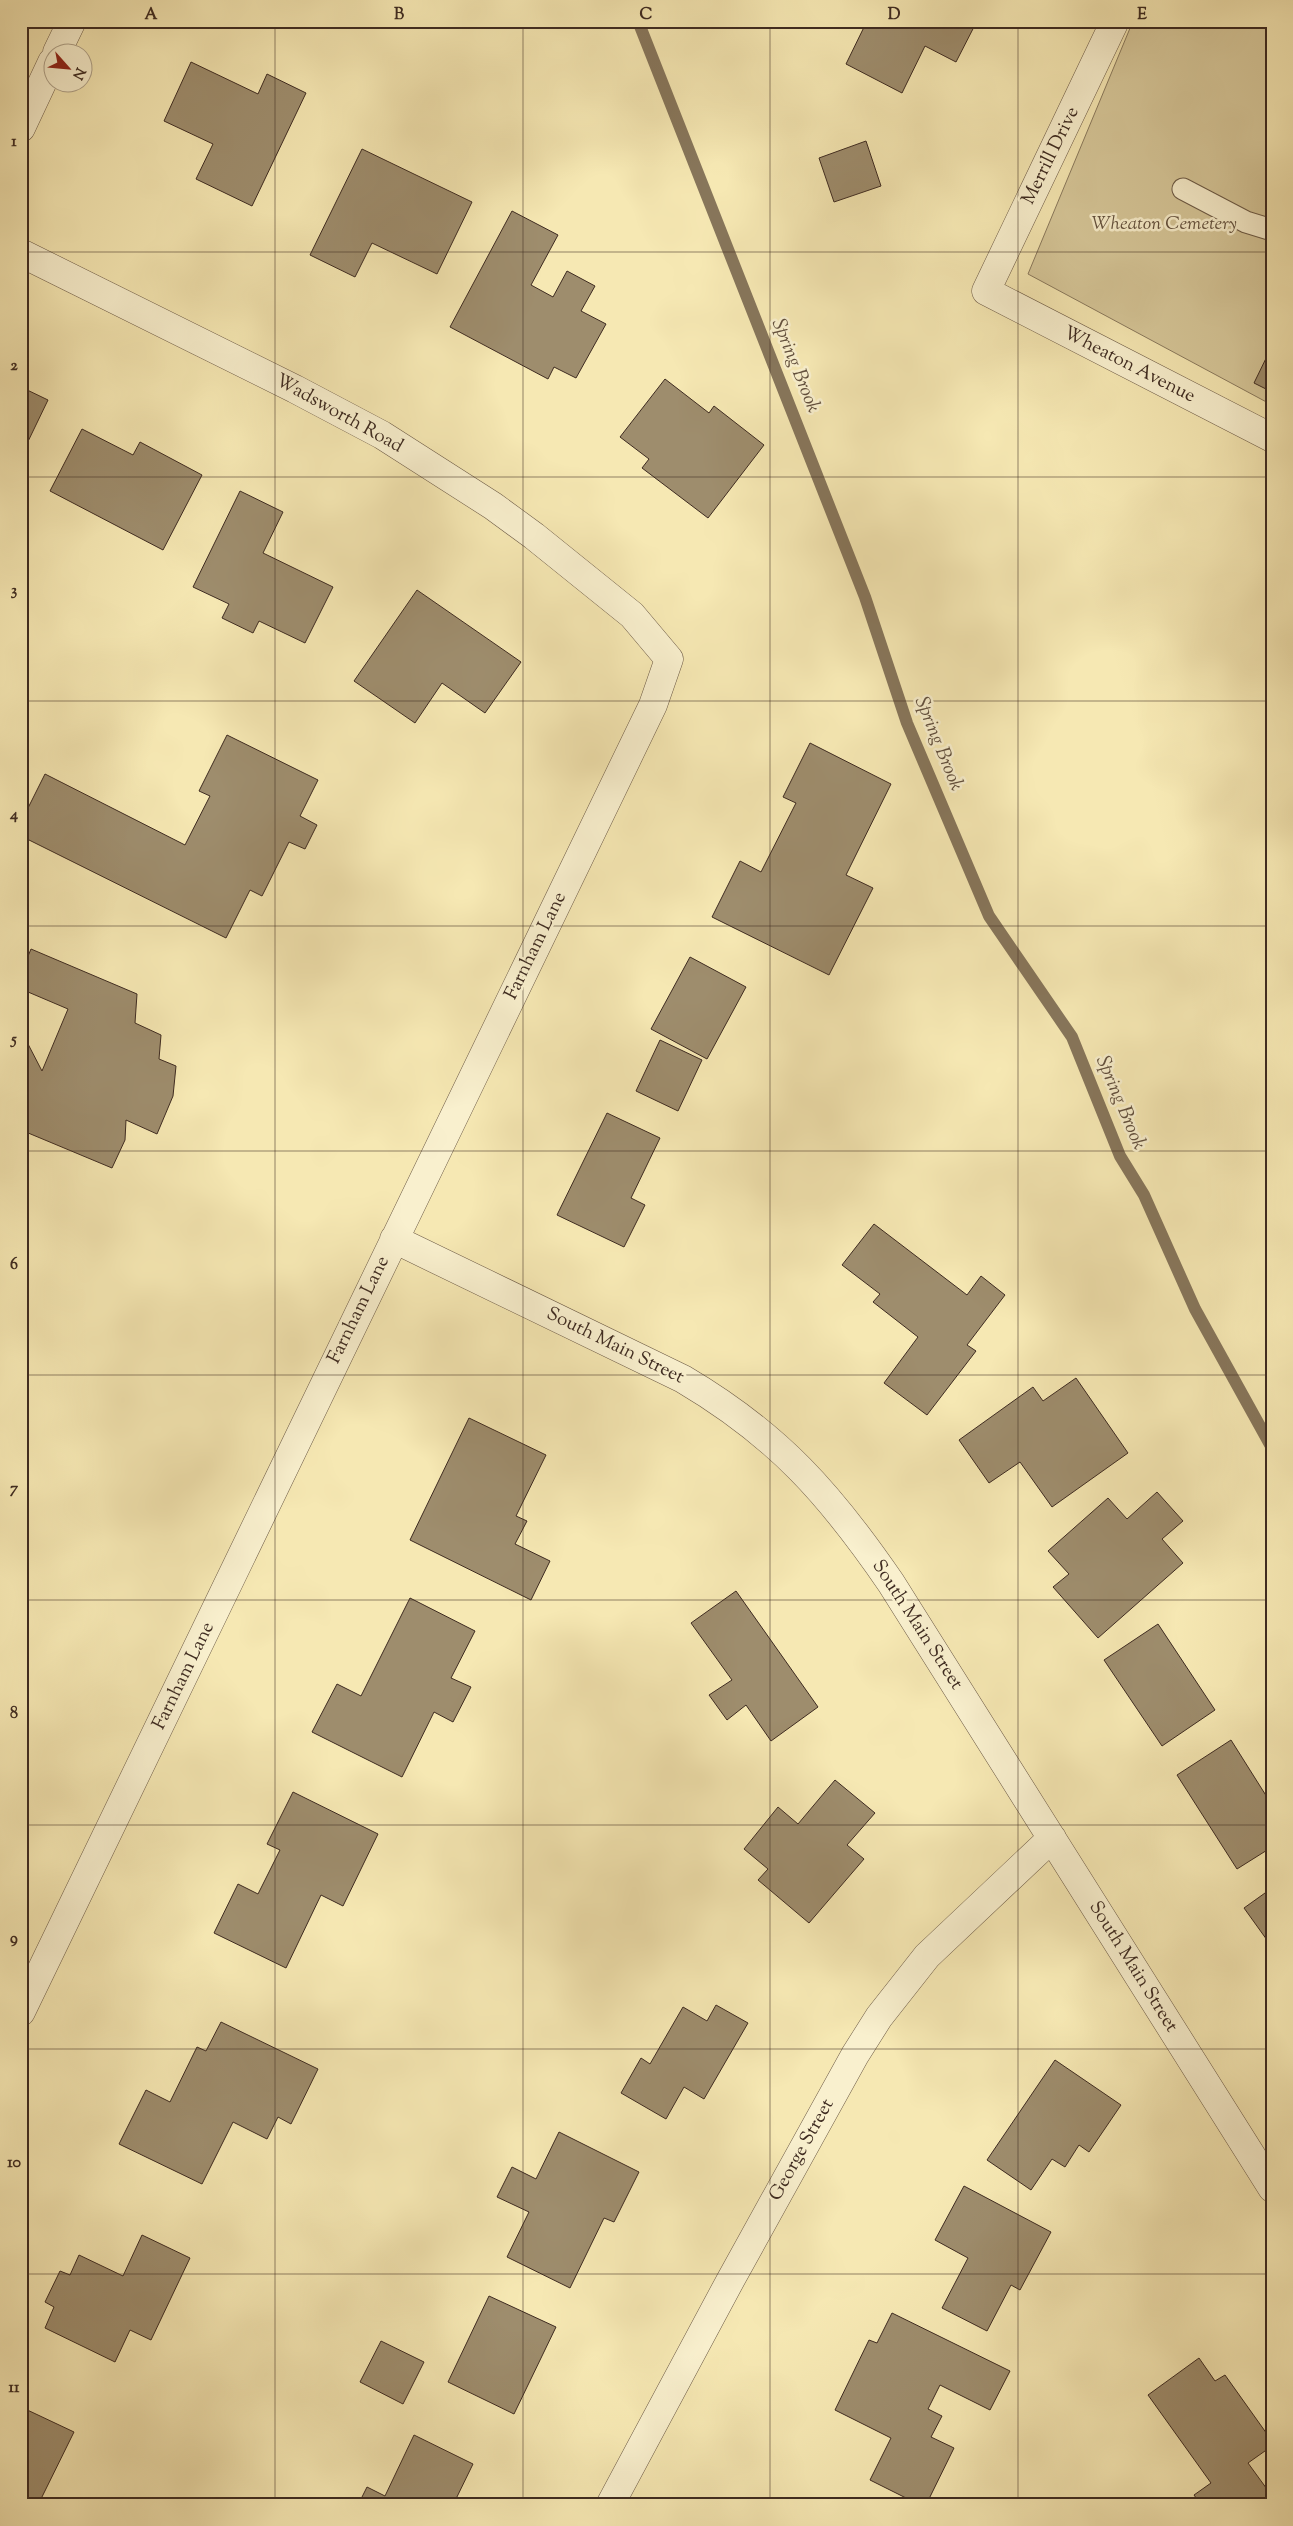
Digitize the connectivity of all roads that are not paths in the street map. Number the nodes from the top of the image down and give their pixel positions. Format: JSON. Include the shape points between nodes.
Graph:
{"nodes":[{"id":1,"x":72,"y":21,"type":"edge"},
{"id":2,"x":1115,"y":21,"type":"edge"},
{"id":3,"x":62,"y":42,"type":"edge"},
{"id":4,"x":42,"y":83,"type":"edge"},
{"id":5,"x":21,"y":128,"type":"edge"},
{"id":6,"x":1183,"y":189,"type":"dead end"},
{"id":7,"x":1272,"y":230,"type":"edge"},
{"id":8,"x":21,"y":253,"type":"edge"},
{"id":9,"x":986,"y":291,"type":"joint"},
{"id":10,"x":1272,"y":438,"type":"edge"},
{"id":11,"x":632,"y":616,"type":"joint"},
{"id":12,"x":394,"y":1239,"type":"junction"},
{"id":13,"x":1052,"y":1838,"type":"junction"},
{"id":14,"x":21,"y":2012,"type":"edge"},
{"id":15,"x":1272,"y":2188,"type":"edge"},
{"id":16,"x":610,"y":2505,"type":"edge"}],
"edges":[{"from":1,"to":3,"type":"street"},
{"from":2,"to":9,"type":"street","name":"Merrill Drive"},
{"from":4,"to":5,"type":"street"},
{"from":6,"to":7,"type":"lane","via":[[1246,222]]},
{"from":8,"to":11,"type":"street","name":"Wadsworth Road","via":[[382,435],[493,506]]},
{"from":9,"to":10,"type":"street","name":"Wheaton Avenue"},
{"from":11,"to":12,"type":"street","name":"Farnham Lane","via":[[669,659],[653,704]]},
{"from":12,"to":13,"type":"street","name":"South Main Street","via":[[684,1379],[724,1403],[774,1442],[818,1485],[853,1527]]},
{"from":12,"to":14,"type":"street","name":"Farnham Lane"},
{"from":13,"to":15,"type":"street","name":"South Main Street"},
{"from":13,"to":16,"type":"street","name":"George Street","via":[[927,1956],[879,2017],[730,2281]]}]}
